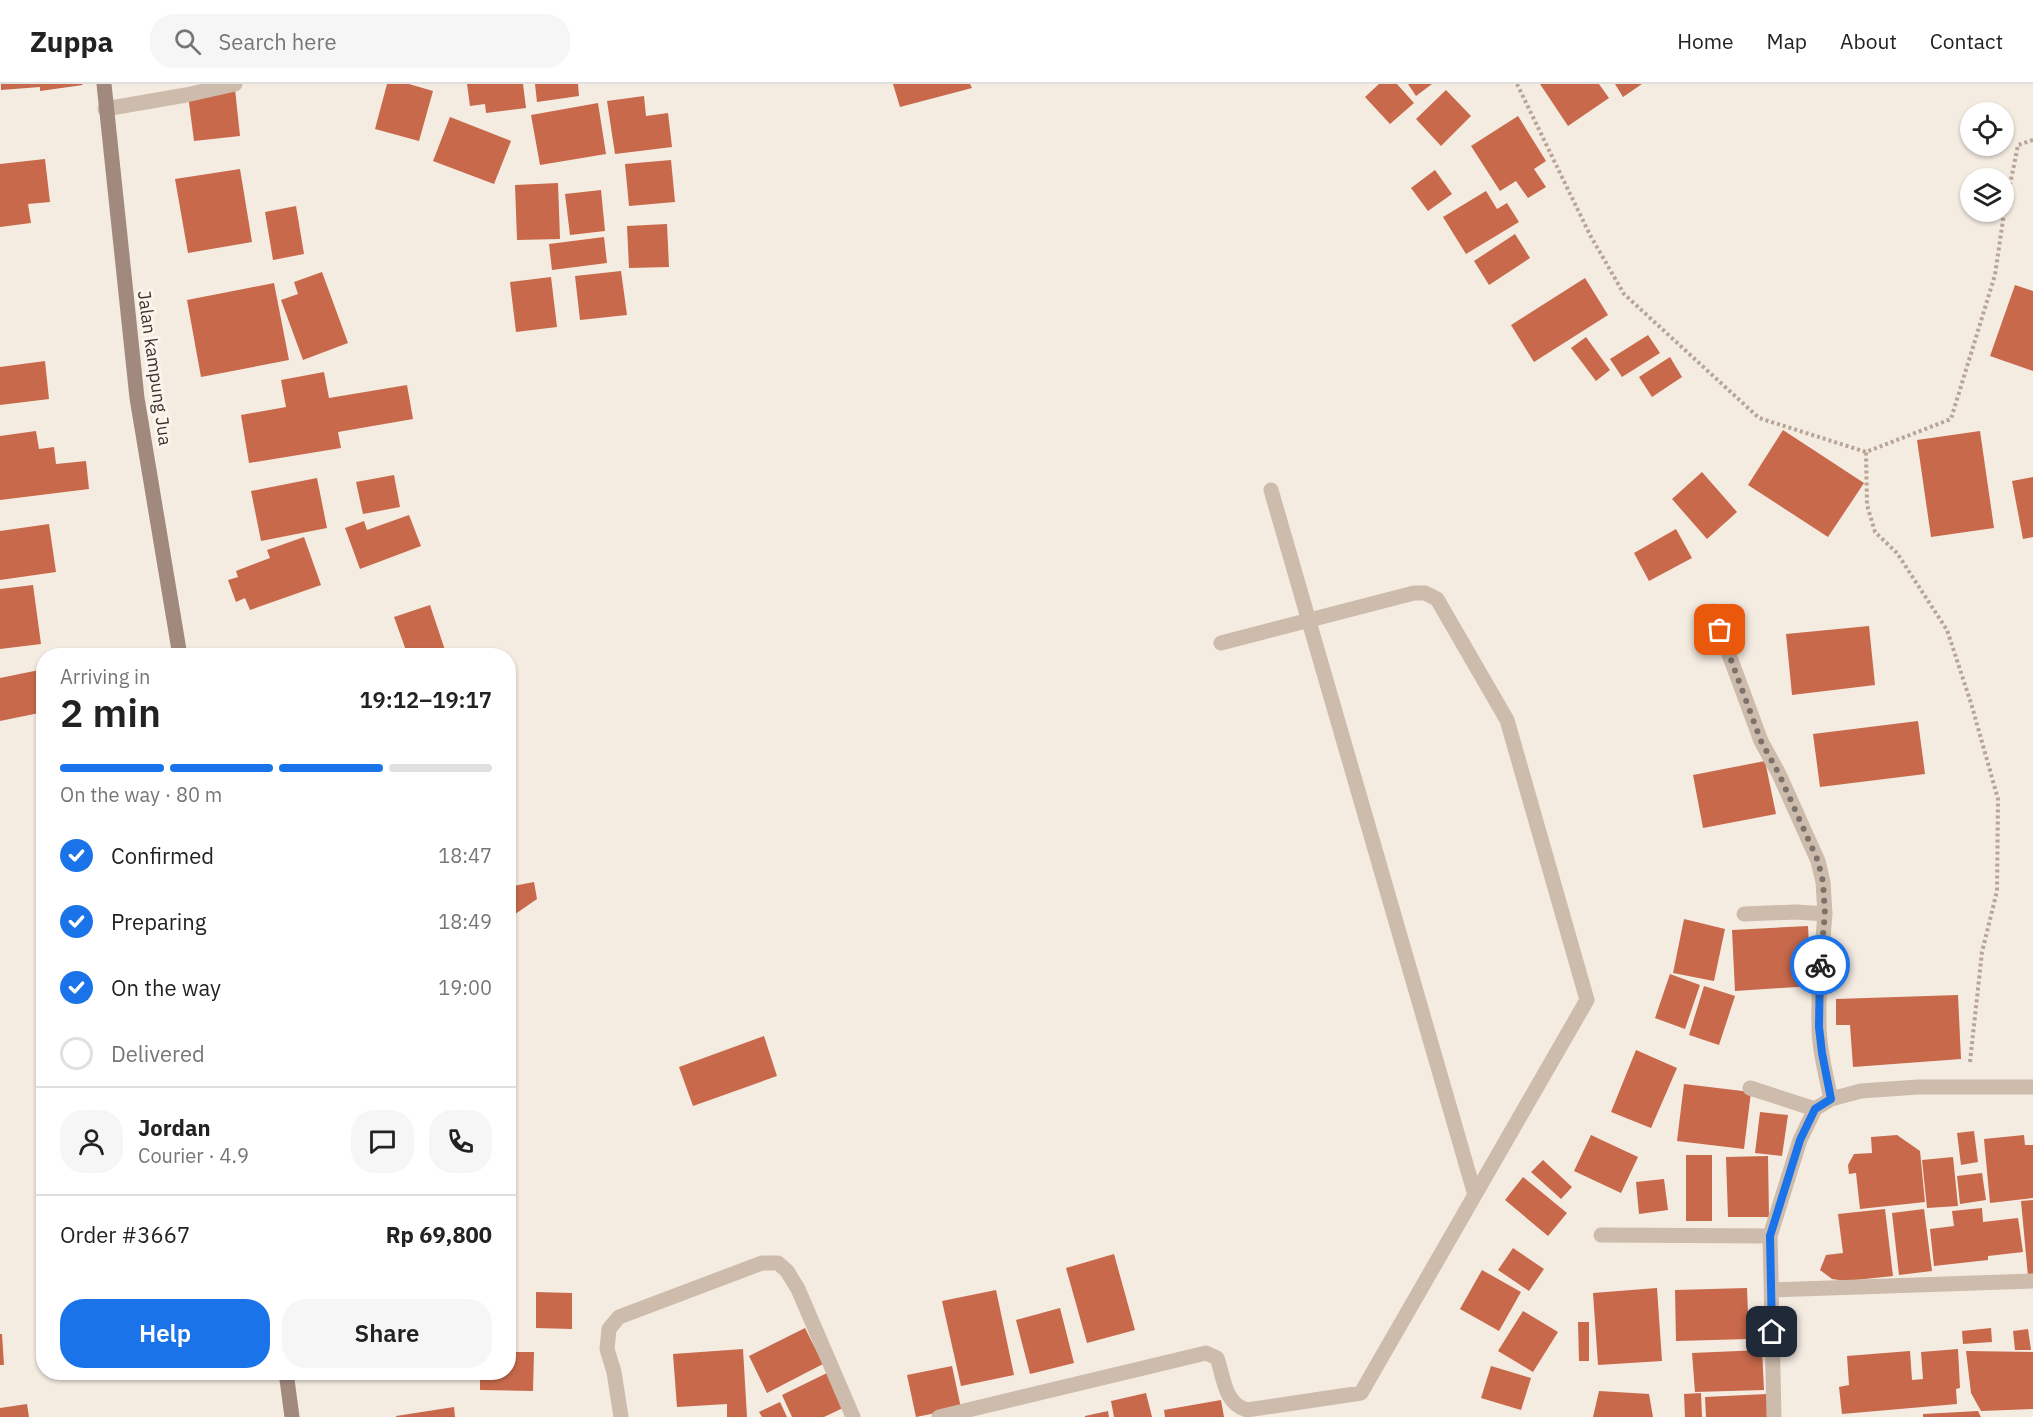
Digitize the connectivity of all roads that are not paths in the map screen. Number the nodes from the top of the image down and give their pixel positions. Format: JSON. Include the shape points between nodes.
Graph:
{"nodes":[{"id":1,"x":104,"y":84,"type":"edge"},
{"id":2,"x":235,"y":84,"type":"edge"},
{"id":3,"x":105,"y":109,"type":"junction"},
{"id":4,"x":1271,"y":490,"type":"dead end"},
{"id":5,"x":1713,"y":611,"type":"dead end"},
{"id":6,"x":1310,"y":620,"type":"junction"},
{"id":7,"x":1221,"y":644,"type":"dead end"},
{"id":8,"x":179,"y":648,"type":"edge"},
{"id":9,"x":1744,"y":914,"type":"dead end"},
{"id":10,"x":1825,"y":914,"type":"junction"},
{"id":11,"x":2033,"y":1087,"type":"edge"},
{"id":12,"x":1750,"y":1088,"type":"dead end"},
{"id":13,"x":1831,"y":1099,"type":"junction"},
{"id":14,"x":1815,"y":1109,"type":"junction"},
{"id":15,"x":1475,"y":1195,"type":"junction"},
{"id":16,"x":1602,"y":1235,"type":"dead end"},
{"id":17,"x":1770,"y":1236,"type":"junction"},
{"id":18,"x":2033,"y":1281,"type":"edge"},
{"id":19,"x":1771,"y":1290,"type":"junction"},
{"id":20,"x":287,"y":1380,"type":"edge"},
{"id":21,"x":292,"y":1417,"type":"edge"},
{"id":22,"x":621,"y":1417,"type":"edge"},
{"id":23,"x":854,"y":1417,"type":"edge"},
{"id":24,"x":939,"y":1417,"type":"edge"},
{"id":25,"x":1774,"y":1417,"type":"edge"}],
"edges":[{"from":1,"to":3,"type":"street","name":"Jalan kampung Jua"},
{"from":2,"to":3,"type":"street"},
{"from":3,"to":8,"type":"street","name":"Jalan kampung Jua","via":[[137,398]]},
{"from":4,"to":6,"type":"street"},
{"from":5,"to":10,"type":"street","via":[[1761,741],[1818,861]]},
{"from":6,"to":7,"type":"street"},
{"from":6,"to":15,"type":"street"},
{"from":6,"to":15,"type":"street","via":[[1414,593],[1437,599],[1507,720],[1587,1000]]},
{"from":9,"to":10,"type":"street"},
{"from":10,"to":13,"type":"street","via":[[1819,1027]]},
{"from":11,"to":13,"type":"street","via":[[1918,1087],[1861,1091]]},
{"from":12,"to":14,"type":"street"},
{"from":13,"to":14,"type":"street"},
{"from":14,"to":17,"type":"street","via":[[1800,1140]]},
{"from":15,"to":24,"type":"street","via":[[1360,1393],[1247,1410],[1229,1397],[1217,1358],[1206,1353]]},
{"from":16,"to":17,"type":"street"},
{"from":17,"to":19,"type":"street"},
{"from":18,"to":19,"type":"street"},
{"from":19,"to":25,"type":"street"},
{"from":20,"to":21,"type":"street"},
{"from":22,"to":23,"type":"street","via":[[608,1349],[609,1329],[619,1317],[762,1263],[778,1263],[798,1289]]}]}
